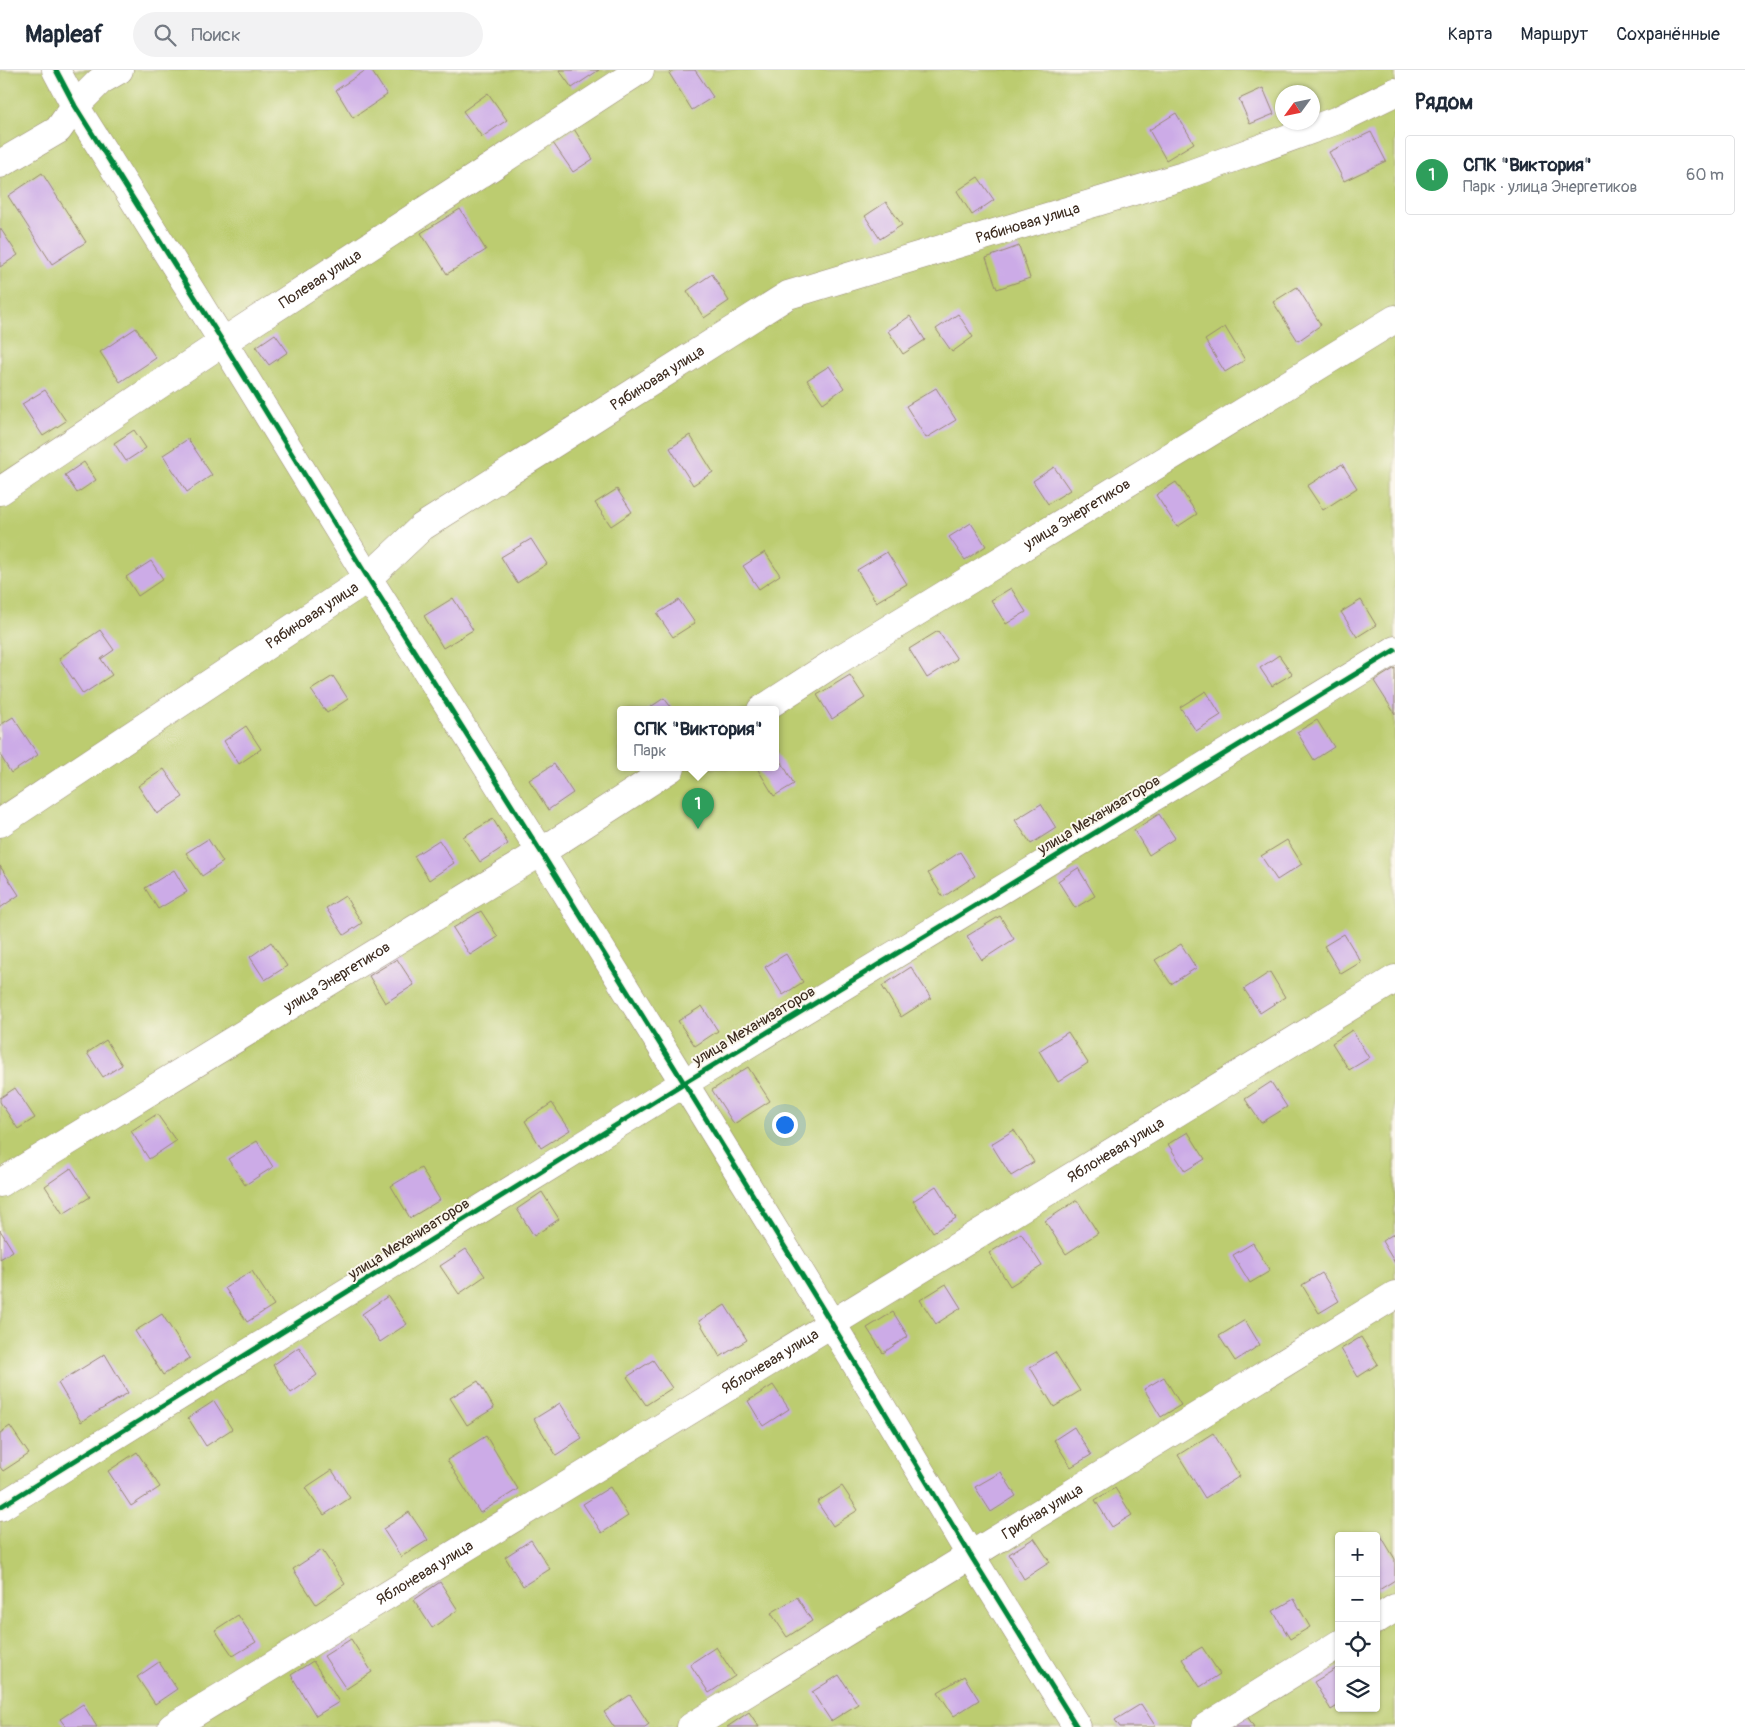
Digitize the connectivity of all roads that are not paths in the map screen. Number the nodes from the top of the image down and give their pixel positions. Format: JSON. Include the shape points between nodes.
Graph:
{"nodes":[{"id":1,"x":56,"y":70,"type":"edge"},
{"id":2,"x":119,"y":70,"type":"edge"},
{"id":3,"x":640,"y":70,"type":"edge"},
{"id":4,"x":1395,"y":92,"type":"edge"},
{"id":5,"x":75,"y":106,"type":"junction"},
{"id":6,"x":0,"y":164,"type":"edge"},
{"id":7,"x":1395,"y":319,"type":"edge"},
{"id":8,"x":223,"y":342,"type":"junction"},
{"id":9,"x":0,"y":490,"type":"edge"},
{"id":10,"x":368,"y":578,"type":"junction"},
{"id":11,"x":1395,"y":650,"type":"edge"},
{"id":12,"x":767,"y":706,"type":"edge"},
{"id":13,"x":666,"y":771,"type":"edge"},
{"id":14,"x":0,"y":823,"type":"edge"},
{"id":15,"x":541,"y":852,"type":"junction"},
{"id":16,"x":1395,"y":980,"type":"edge"},
{"id":17,"x":684,"y":1083,"type":"junction"},
{"id":18,"x":0,"y":1183,"type":"edge"},
{"id":19,"x":1395,"y":1295,"type":"edge"},
{"id":20,"x":832,"y":1324,"type":"junction"},
{"id":21,"x":0,"y":1507,"type":"edge"},
{"id":22,"x":971,"y":1556,"type":"junction"},
{"id":23,"x":1395,"y":1608,"type":"edge"},
{"id":24,"x":1380,"y":1617,"type":"edge"},
{"id":25,"x":1335,"y":1646,"type":"edge"},
{"id":26,"x":172,"y":1727,"type":"edge"},
{"id":27,"x":691,"y":1727,"type":"edge"},
{"id":28,"x":1077,"y":1727,"type":"edge"},
{"id":29,"x":1206,"y":1727,"type":"edge"}],
"edges":[{"from":1,"to":5,"type":"street"},
{"from":2,"to":5,"type":"street","via":[[100,81]]},
{"from":3,"to":8,"type":"street","name":"Полевая улица"},
{"from":4,"to":10,"type":"street","name":"Рябиновая улица","via":[[1338,120],[1188,175],[788,295],[422,527]]},
{"from":5,"to":6,"type":"street","via":[[58,130]]},
{"from":5,"to":8,"type":"street"},
{"from":7,"to":12,"type":"street","name":"улица Энергетиков"},
{"from":8,"to":9,"type":"street","name":"Полевая улица"},
{"from":8,"to":10,"type":"street"},
{"from":10,"to":14,"type":"street","name":"Рябиновая улица"},
{"from":10,"to":15,"type":"street"},
{"from":11,"to":17,"type":"street","name":"улица Механизаторов"},
{"from":13,"to":15,"type":"street","name":"улица Энергетиков"},
{"from":15,"to":17,"type":"street"},
{"from":15,"to":18,"type":"street","name":"улица Энергетиков"},
{"from":16,"to":20,"type":"street","name":"Яблоневая улица"},
{"from":17,"to":20,"type":"street"},
{"from":17,"to":21,"type":"street","name":"улица Механизаторов"},
{"from":19,"to":22,"type":"street","name":"Грибная улица"},
{"from":20,"to":22,"type":"street"},
{"from":20,"to":26,"type":"street","name":"Яблоневая улица"},
{"from":22,"to":27,"type":"street","name":"Грибная улица"},
{"from":22,"to":28,"type":"street"},
{"from":23,"to":24,"type":"street"},
{"from":25,"to":29,"type":"street"}]}
